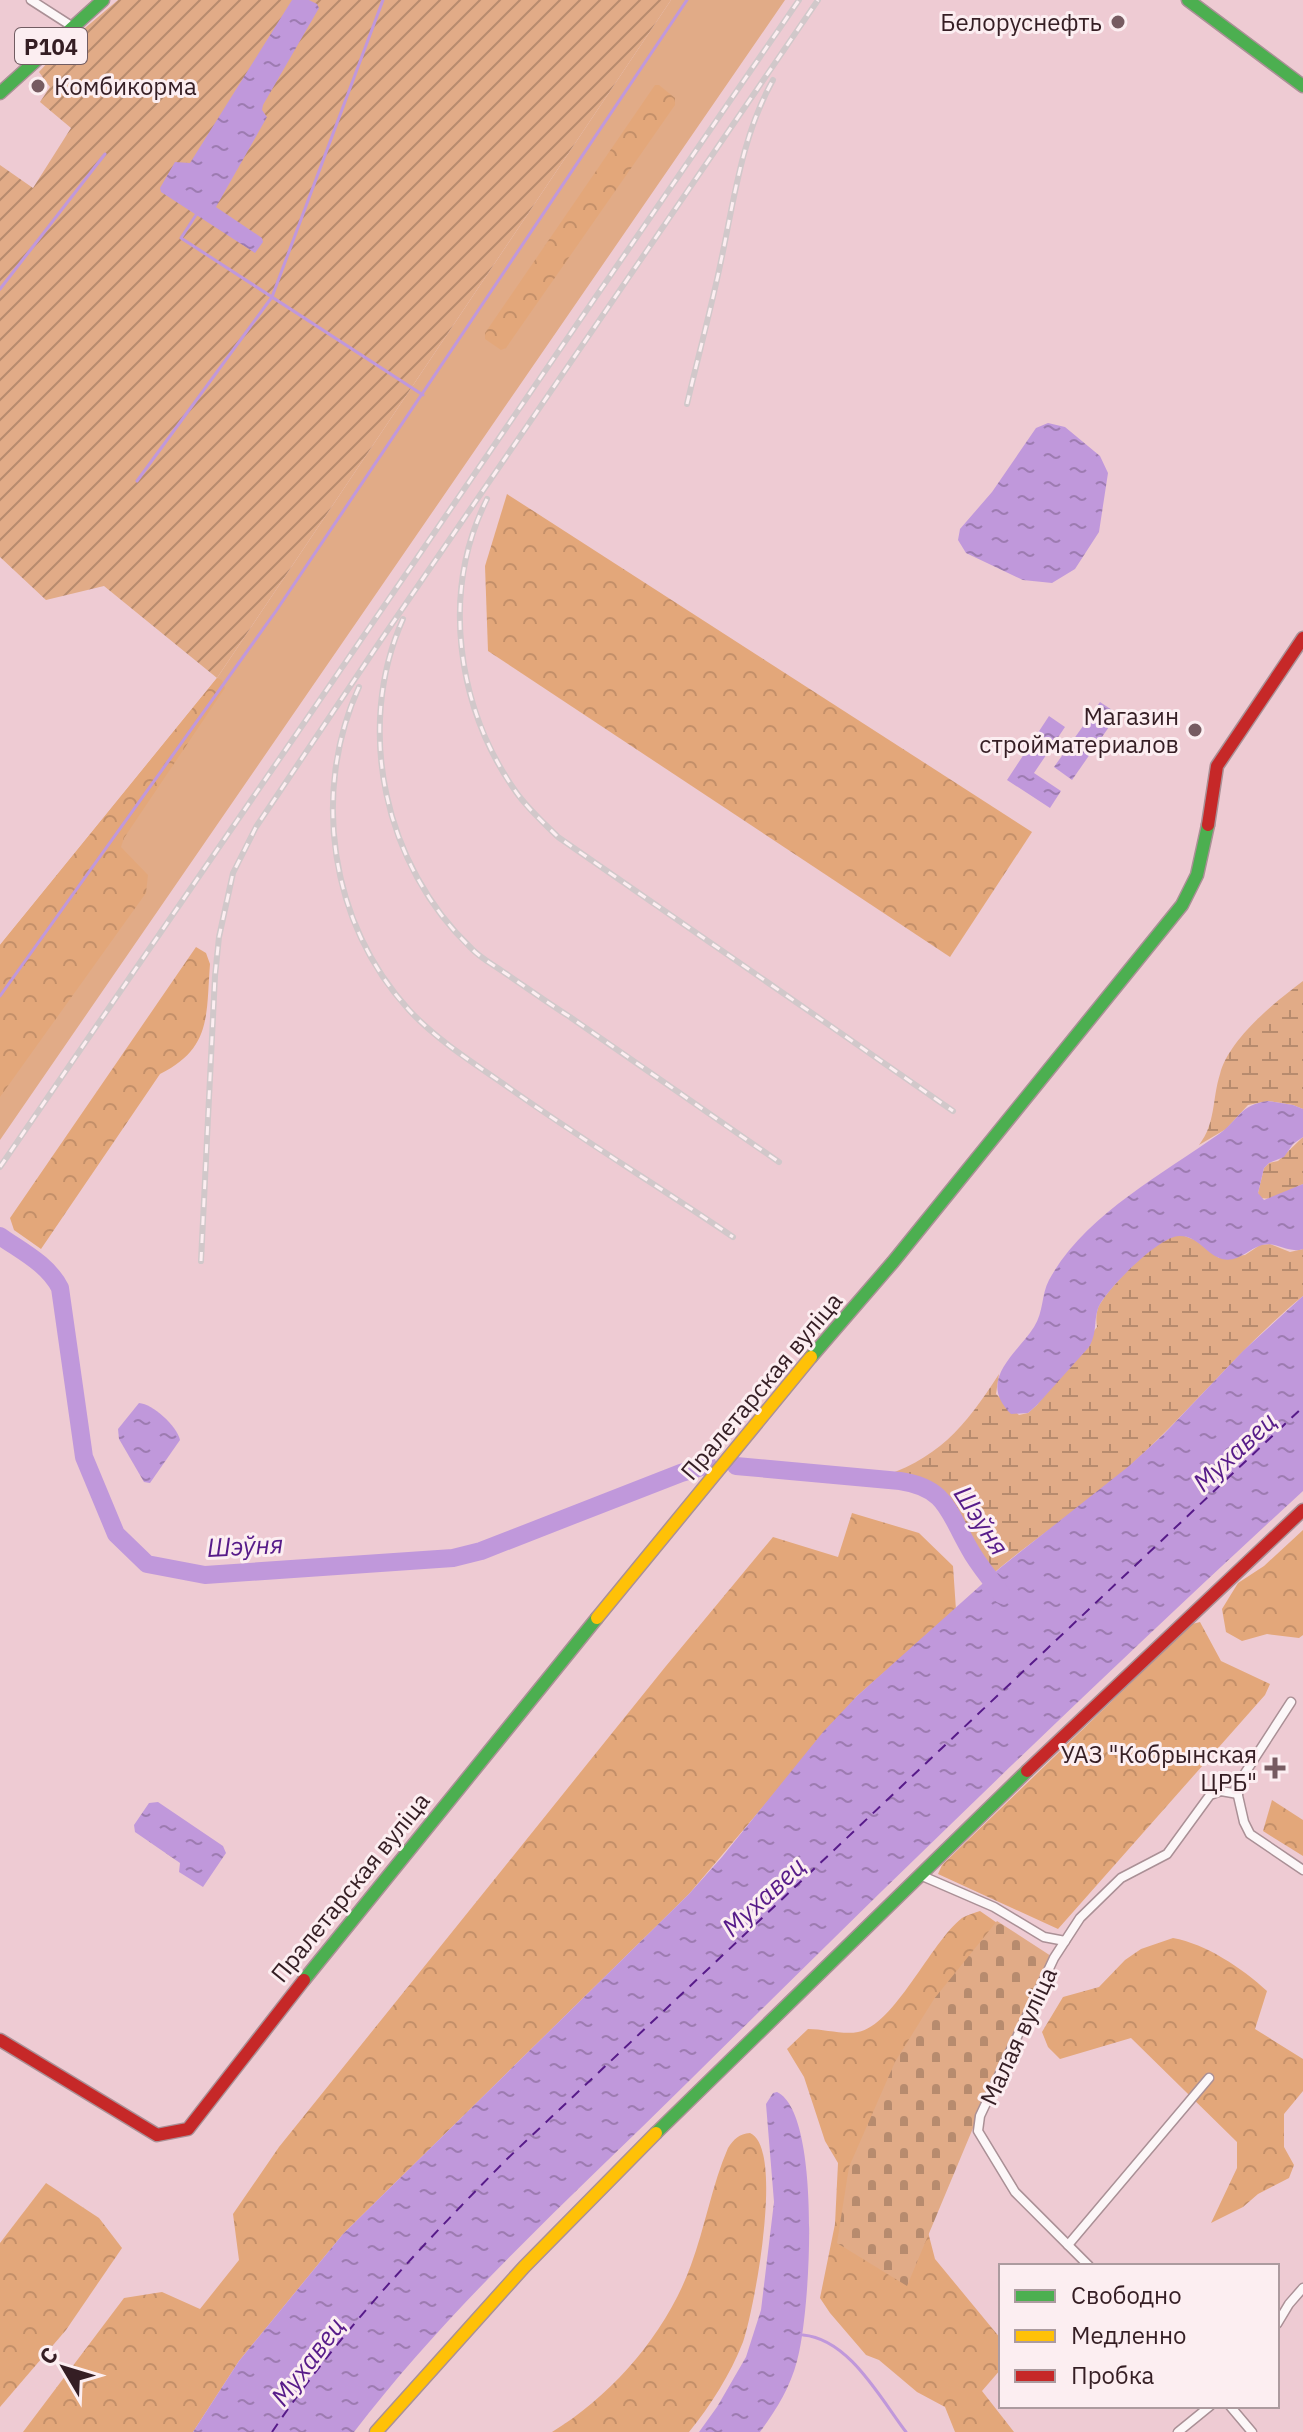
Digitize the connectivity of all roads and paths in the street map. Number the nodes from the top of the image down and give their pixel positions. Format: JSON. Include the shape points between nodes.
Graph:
{"nodes":[{"id":1,"x":31,"y":0,"type":"edge"},
{"id":2,"x":103,"y":0,"type":"edge"},
{"id":3,"x":1188,"y":0,"type":"edge"},
{"id":4,"x":73,"y":27,"type":"junction"},
{"id":5,"x":1303,"y":86,"type":"edge"},
{"id":6,"x":0,"y":93,"type":"edge"},
{"id":7,"x":1303,"y":638,"type":"edge"},
{"id":8,"x":1303,"y":1510,"type":"edge"},
{"id":9,"x":1291,"y":1702,"type":"dead end"},
{"id":10,"x":1238,"y":1794,"type":"junction"},
{"id":11,"x":1303,"y":1870,"type":"edge"},
{"id":12,"x":920,"y":1875,"type":"junction"},
{"id":13,"x":1065,"y":1941,"type":"junction"},
{"id":14,"x":0,"y":2040,"type":"edge"},
{"id":15,"x":1209,"y":2078,"type":"dead end"},
{"id":16,"x":1068,"y":2245,"type":"junction"},
{"id":17,"x":1087,"y":2264,"type":"edge"},
{"id":18,"x":1303,"y":2288,"type":"edge"},
{"id":19,"x":1279,"y":2321,"type":"edge"},
{"id":20,"x":1208,"y":2408,"type":"edge"},
{"id":21,"x":1232,"y":2408,"type":"edge"},
{"id":22,"x":376,"y":2432,"type":"edge"},
{"id":23,"x":1178,"y":2432,"type":"edge"},
{"id":24,"x":1252,"y":2432,"type":"edge"}],
"edges":[{"from":1,"to":4,"type":"street"},
{"from":2,"to":4,"type":"street","number":"Р104"},
{"from":3,"to":5,"type":"street"},
{"from":4,"to":6,"type":"street","number":"Р104"},
{"from":7,"to":14,"type":"street","name":"Пралетарская вуліца","via":[[1217,766],[1201,868],[1182,905],[360,1907],[188,2129],[157,2135]]},
{"from":8,"to":12,"type":"street"},
{"from":9,"to":10,"type":"street","via":[[1239,1780]]},
{"from":10,"to":11,"type":"street","via":[[1250,1834]]},
{"from":10,"to":13,"type":"street","via":[[1210,1795],[1167,1854],[1121,1878],[1080,1918]]},
{"from":12,"to":13,"type":"street","via":[[994,1907],[1044,1937]]},
{"from":12,"to":22,"type":"street","via":[[600,2187],[451,2342]]},
{"from":13,"to":16,"type":"street","name":"Малая вуліца","via":[[980,2116],[978,2131],[1015,2192]]},
{"from":15,"to":16,"type":"street"},
{"from":16,"to":17,"type":"street","name":"Малая вуліца"},
{"from":18,"to":19,"type":"street"},
{"from":20,"to":23,"type":"street"},
{"from":21,"to":24,"type":"street"}]}
